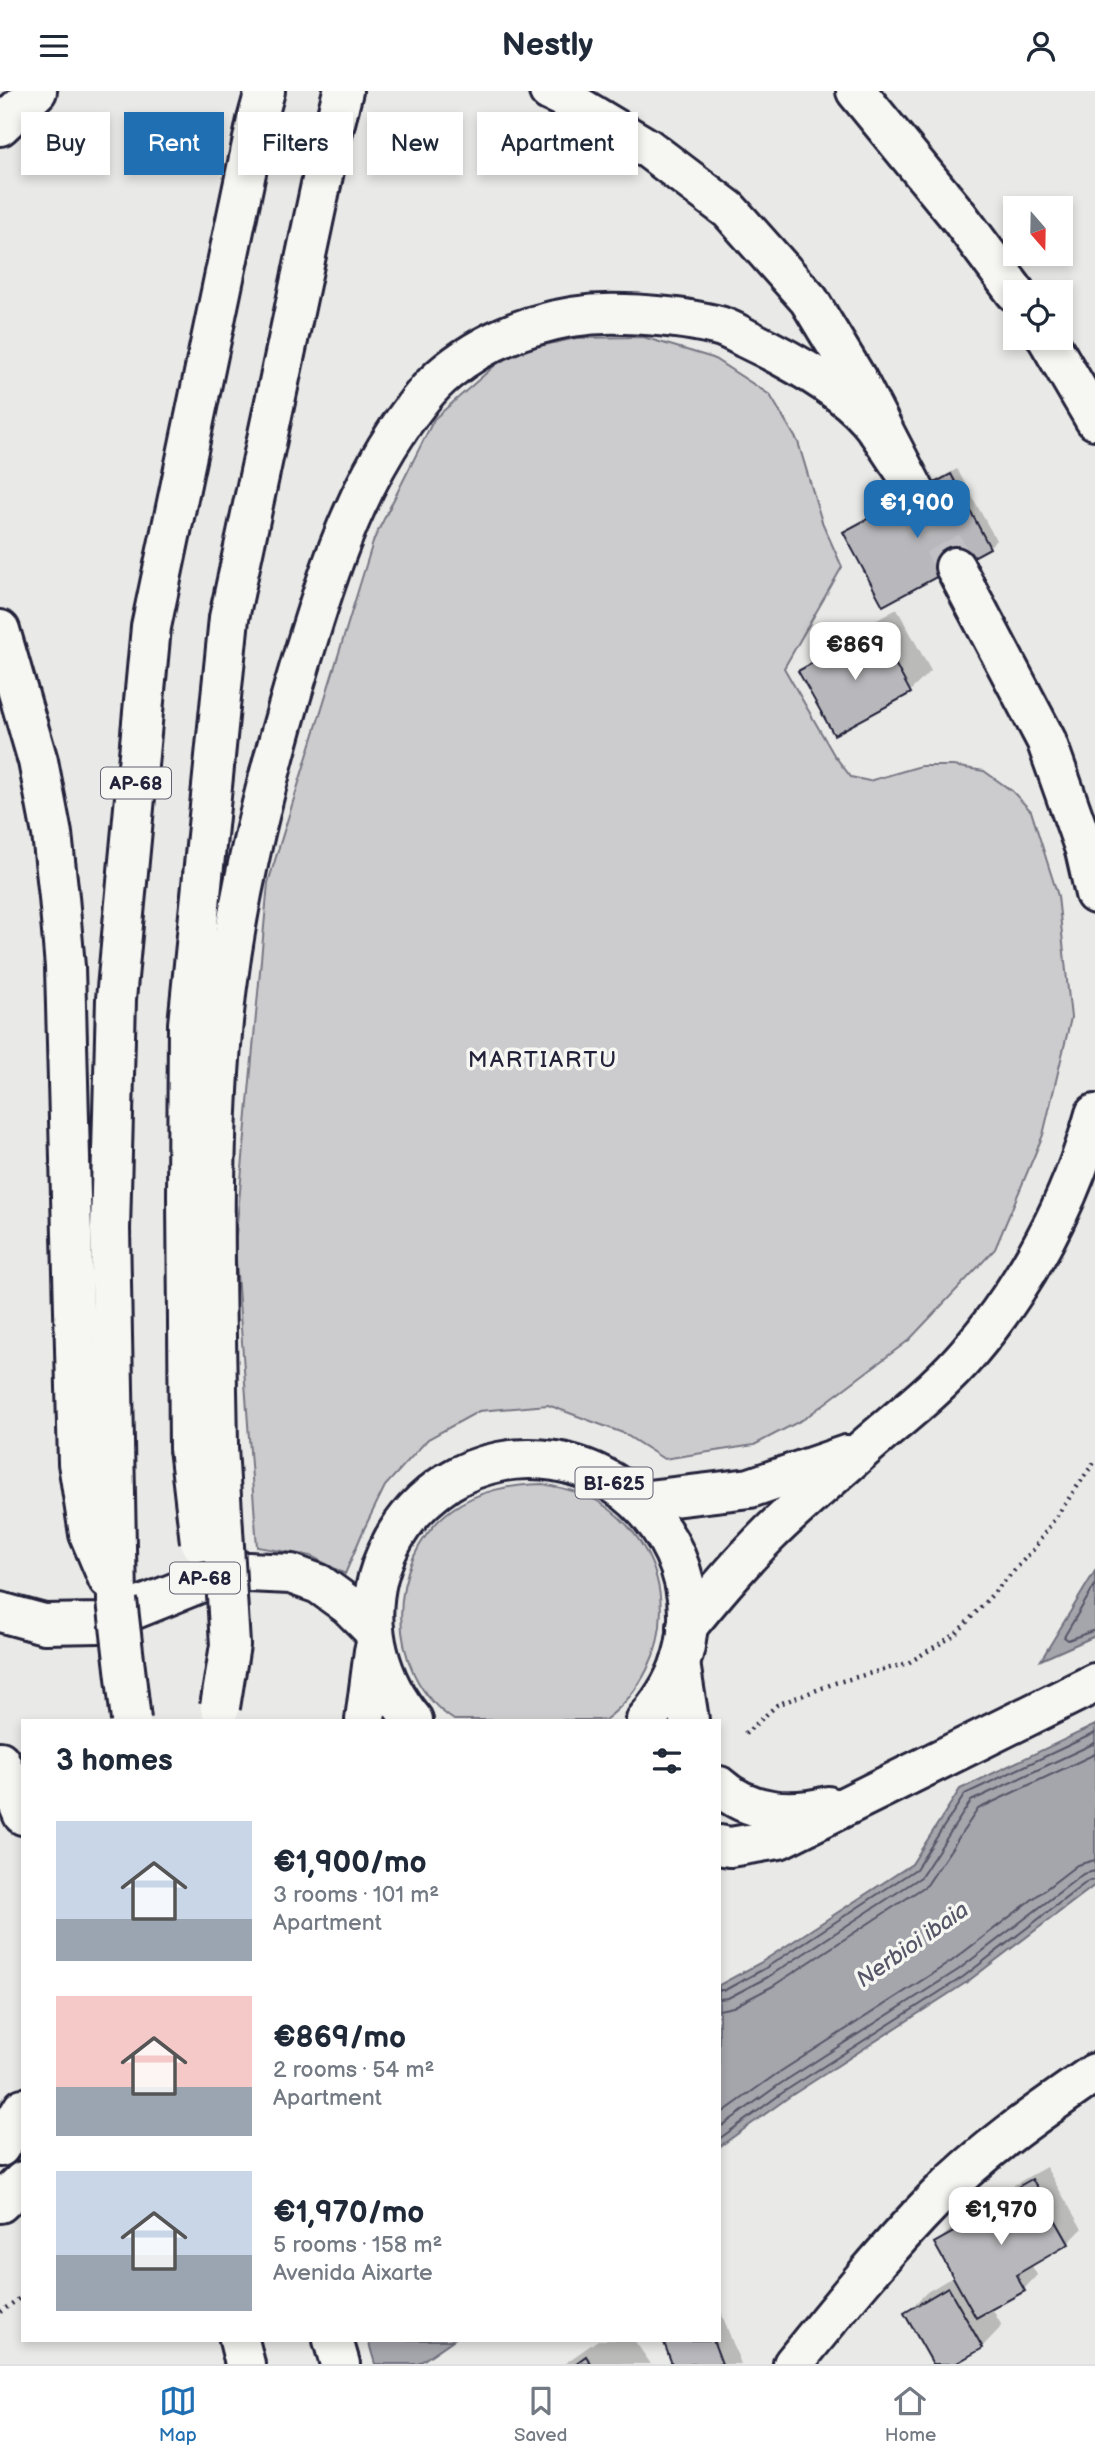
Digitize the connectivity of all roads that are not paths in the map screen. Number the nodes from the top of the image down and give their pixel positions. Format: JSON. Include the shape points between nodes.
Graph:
{"nodes":[{"id":1,"x":37,"y":91,"type":"edge"},
{"id":2,"x":343,"y":91,"type":"edge"},
{"id":3,"x":549,"y":91,"type":"edge"},
{"id":4,"x":856,"y":91,"type":"edge"},
{"id":5,"x":261,"y":105,"type":"edge"},
{"id":6,"x":0,"y":126,"type":"edge"},
{"id":7,"x":1006,"y":280,"type":"edge"},
{"id":8,"x":1054,"y":350,"type":"edge"},
{"id":9,"x":1095,"y":420,"type":"edge"},
{"id":10,"x":956,"y":567,"type":"tunnel mouth"},
{"id":11,"x":0,"y":630,"type":"edge"},
{"id":12,"x":1095,"y":894,"type":"edge"},
{"id":13,"x":1095,"y":1114,"type":"edge"},
{"id":14,"x":204,"y":1447,"type":"junction"},
{"id":15,"x":862,"y":1450,"type":"junction"},
{"id":16,"x":96,"y":1460,"type":"junction"},
{"id":17,"x":639,"y":1501,"type":"junction"},
{"id":18,"x":0,"y":1612,"type":"edge"},
{"id":19,"x":374,"y":1636,"type":"junction"},
{"id":20,"x":684,"y":1645,"type":"junction"},
{"id":21,"x":1095,"y":1683,"type":"edge"},
{"id":22,"x":221,"y":1714,"type":"edge"},
{"id":23,"x":131,"y":1719,"type":"edge"},
{"id":24,"x":365,"y":1719,"type":"edge"},
{"id":25,"x":412,"y":1719,"type":"edge"},
{"id":26,"x":647,"y":1719,"type":"edge"},
{"id":27,"x":689,"y":1719,"type":"edge"},
{"id":28,"x":0,"y":1761,"type":"edge"},
{"id":29,"x":721,"y":1787,"type":"edge"},
{"id":30,"x":867,"y":1796,"type":"junction"},
{"id":31,"x":21,"y":1810,"type":"edge"},
{"id":32,"x":721,"y":1845,"type":"edge"},
{"id":33,"x":1095,"y":2073,"type":"edge"},
{"id":34,"x":21,"y":2111,"type":"edge"},
{"id":35,"x":0,"y":2147,"type":"edge"},
{"id":36,"x":21,"y":2183,"type":"edge"},
{"id":37,"x":0,"y":2203,"type":"edge"},
{"id":38,"x":240,"y":2342,"type":"edge"},
{"id":39,"x":334,"y":2342,"type":"edge"},
{"id":40,"x":245,"y":2364,"type":"edge"},
{"id":41,"x":340,"y":2364,"type":"edge"},
{"id":42,"x":793,"y":2364,"type":"edge"}],
"edges":[{"from":1,"to":6,"type":"main road"},
{"from":2,"to":14,"type":"main road","via":[[229,618],[188,1024],[187,1196]]},
{"from":3,"to":14,"type":"main road","via":[[646,146],[729,210],[809,300],[909,480],[867,418],[829,386],[719,325],[650,314],[598,313],[547,321],[481,347],[419,401],[377,462],[346,525],[273,760],[242,888],[222,1031]]},
{"from":4,"to":7,"type":"main road"},
{"from":5,"to":16,"type":"main road","number":"AP-68","via":[[150,627],[116,999],[110,1229]]},
{"from":8,"to":9,"type":"main road"},
{"from":10,"to":12,"type":"main road","via":[[1046,740],[1085,850]]},
{"from":11,"to":16,"type":"main road","via":[[38,761],[52,834],[66,980]]},
{"from":13,"to":15,"type":"main road","via":[[1060,1210],[1018,1288],[968,1353]]},
{"from":14,"to":22,"type":"main road","bridge":true,"via":[[230,1645]]},
{"from":15,"to":17,"type":"main road","via":[[750,1488]]},
{"from":15,"to":20,"type":"main road","via":[[730,1575]]},
{"from":16,"to":23,"type":"main road","number":"AP-68","bridge":true},
{"from":17,"to":19,"type":"main road","number":"BI-625","via":[[608,1478],[573,1463],[535,1458],[498,1461],[461,1474],[430,1494],[404,1522],[384,1555],[374,1592]]},
{"from":17,"to":20,"type":"main road","number":"BI-625","via":[[678,1559],[686,1592]]},
{"from":18,"to":19,"type":"main road","via":[[44,1624],[100,1623],[202,1582],[248,1572],[291,1574],[319,1584],[348,1605]]},
{"from":19,"to":24,"type":"main road","number":"BI-625"},
{"from":19,"to":25,"type":"main road","number":"BI-625","via":[[383,1670]]},
{"from":20,"to":26,"type":"main road","number":"BI-625","via":[[664,1698]]},
{"from":20,"to":27,"type":"main road","number":"BI-625"},
{"from":21,"to":30,"type":"main road"},
{"from":28,"to":31,"type":"main road"},
{"from":29,"to":30,"type":"main road","via":[[740,1800],[785,1812]]},
{"from":30,"to":32,"type":"main road","via":[[779,1839]]},
{"from":33,"to":42,"type":"main road","via":[[1040,2110],[938,2196],[878,2260]]},
{"from":34,"to":35,"type":"main road"},
{"from":36,"to":37,"type":"main road"},
{"from":38,"to":40,"type":"main road"},
{"from":39,"to":41,"type":"main road"}]}
